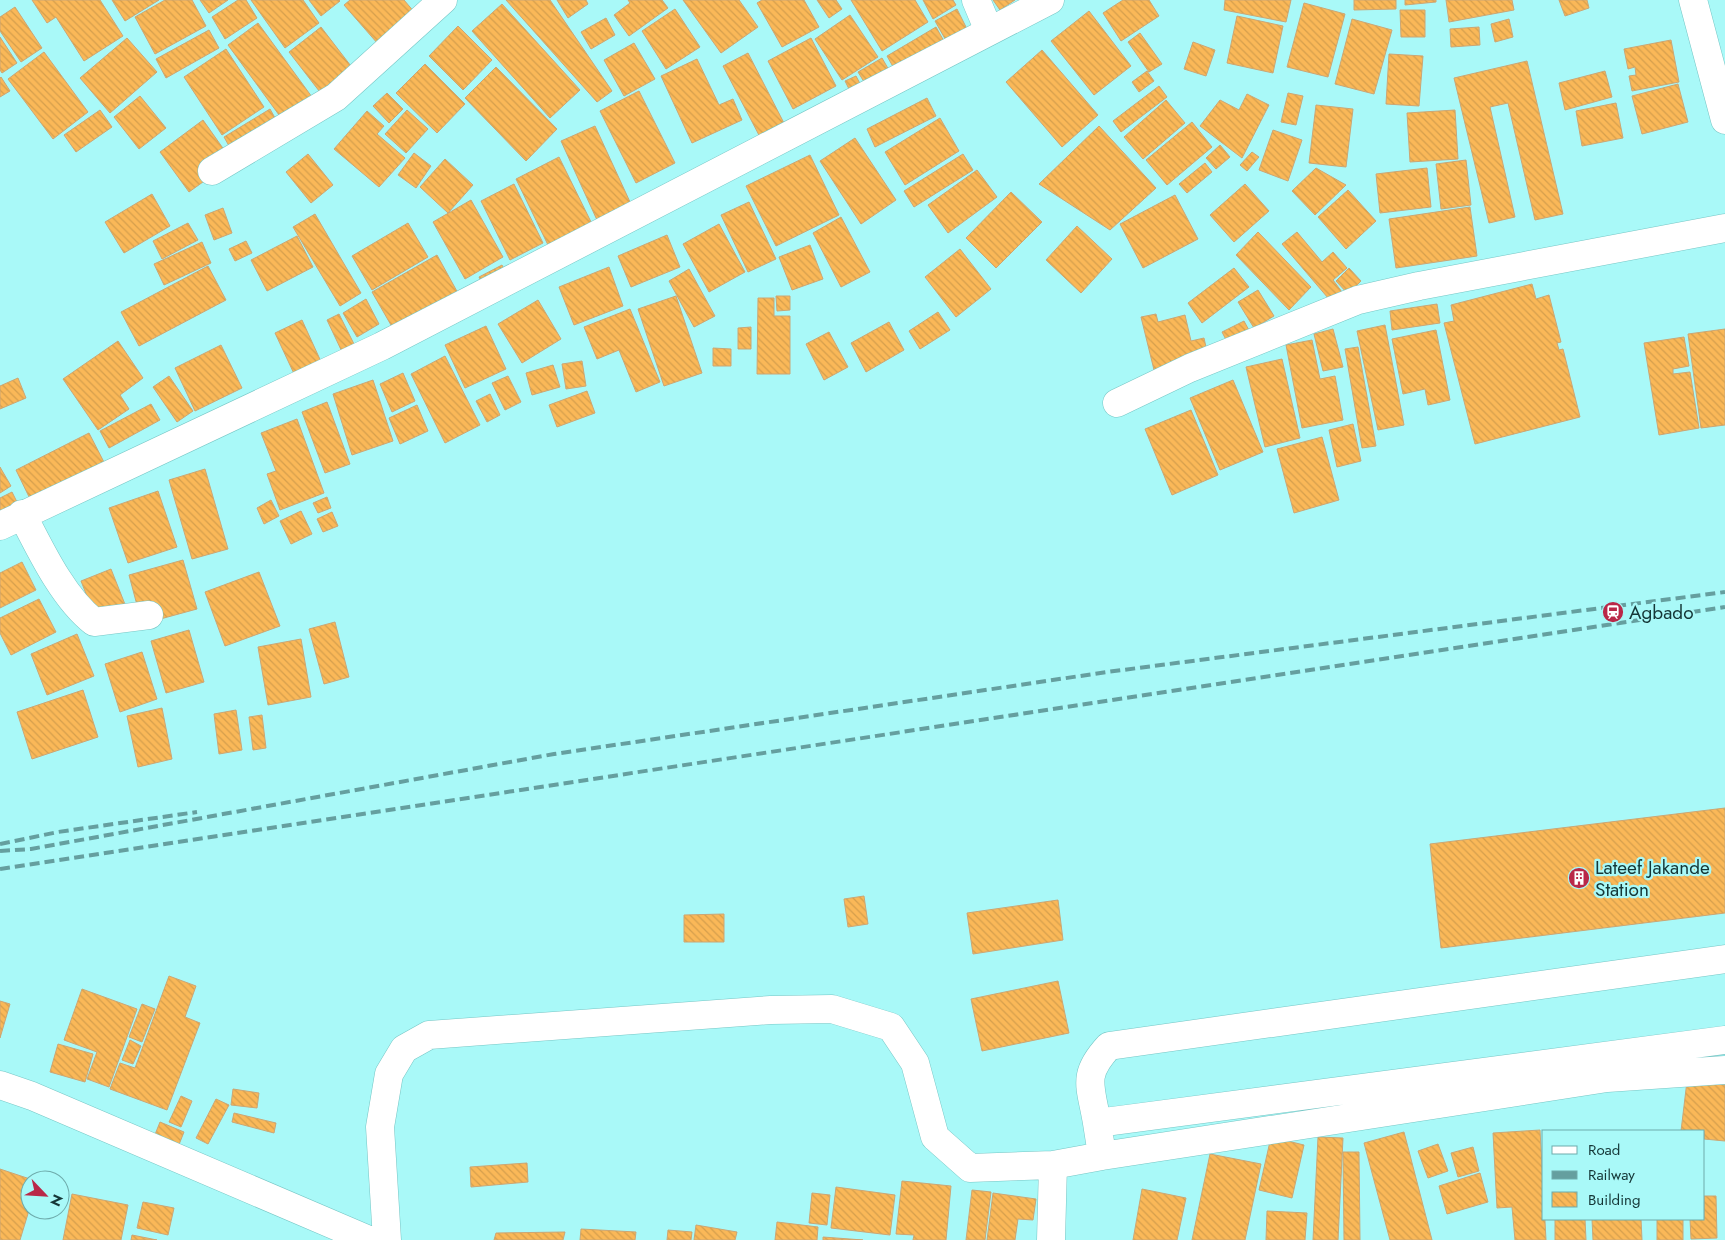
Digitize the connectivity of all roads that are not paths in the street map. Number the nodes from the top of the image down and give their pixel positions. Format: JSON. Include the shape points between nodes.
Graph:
{"nodes":[{"id":1,"x":442,"y":0,"type":"edge"},
{"id":2,"x":976,"y":0,"type":"edge"},
{"id":3,"x":1050,"y":0,"type":"edge"},
{"id":4,"x":1693,"y":0,"type":"edge"},
{"id":5,"x":990,"y":31,"type":"junction"},
{"id":6,"x":1725,"y":120,"type":"edge"},
{"id":7,"x":212,"y":171,"type":"dead end"},
{"id":8,"x":1725,"y":228,"type":"edge"},
{"id":9,"x":1117,"y":403,"type":"dead end"},
{"id":10,"x":11,"y":520,"type":"edge"},
{"id":11,"x":149,"y":615,"type":"dead end"},
{"id":12,"x":1725,"y":959,"type":"edge"},
{"id":13,"x":1725,"y":1040,"type":"edge"},
{"id":14,"x":1725,"y":1070,"type":"edge"},
{"id":15,"x":0,"y":1084,"type":"edge"},
{"id":16,"x":1097,"y":1123,"type":"junction"},
{"id":17,"x":1102,"y":1156,"type":"junction"},
{"id":18,"x":1053,"y":1165,"type":"junction"},
{"id":19,"x":369,"y":1240,"type":"edge"},
{"id":20,"x":387,"y":1240,"type":"edge"},
{"id":21,"x":1051,"y":1240,"type":"edge"}],
"edges":[{"from":1,"to":7,"type":"street","via":[[336,97]]},
{"from":2,"to":5,"type":"street"},
{"from":3,"to":5,"type":"street"},
{"from":4,"to":6,"type":"street"},
{"from":5,"to":10,"type":"street","via":[[382,346]]},
{"from":8,"to":9,"type":"street","via":[[1358,300],[1190,368]]},
{"from":10,"to":11,"type":"street","via":[[45,558],[83,613],[94,622]]},
{"from":12,"to":16,"type":"street","via":[[1109,1046],[1094,1062],[1090,1075]]},
{"from":13,"to":16,"type":"street"},
{"from":14,"to":17,"type":"street","via":[[1608,1078]]},
{"from":15,"to":19,"type":"street"},
{"from":16,"to":17,"type":"street"},
{"from":17,"to":18,"type":"street"},
{"from":18,"to":20,"type":"street","via":[[970,1168],[935,1137],[915,1063],[891,1027],[832,1010],[771,1010],[429,1035],[404,1049],[389,1074],[380,1127]]},
{"from":18,"to":21,"type":"street"}]}
